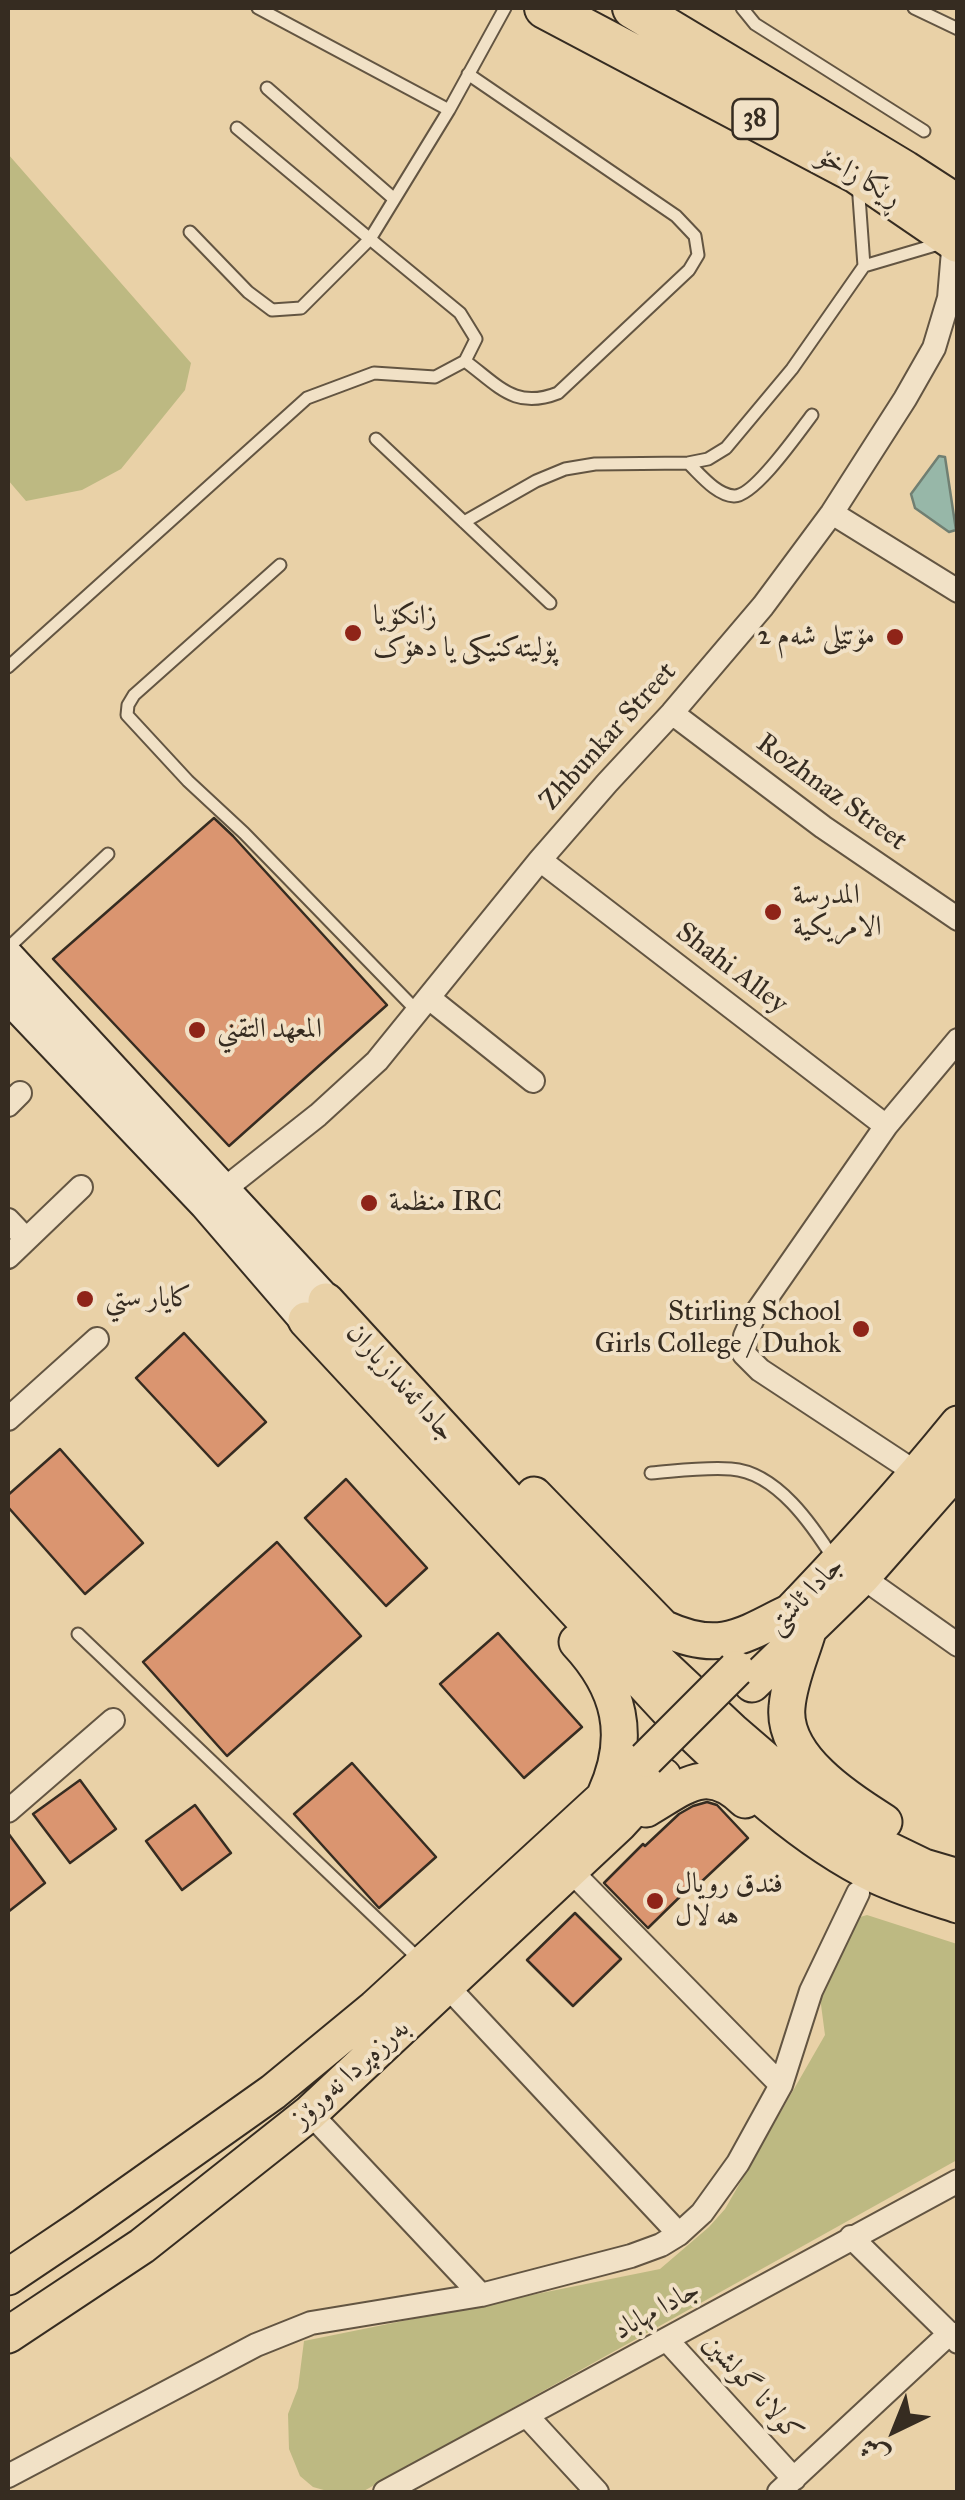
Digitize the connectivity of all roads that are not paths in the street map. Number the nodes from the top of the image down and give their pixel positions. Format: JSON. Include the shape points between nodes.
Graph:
{"nodes":[{"id":1,"x":258,"y":8,"type":"edge"},
{"id":2,"x":505,"y":8,"type":"edge"},
{"id":3,"x":545,"y":8,"type":"edge"},
{"id":4,"x":633,"y":8,"type":"edge"},
{"id":5,"x":742,"y":8,"type":"edge"},
{"id":6,"x":914,"y":8,"type":"edge"},
{"id":7,"x":958,"y":29,"type":"edge"},
{"id":8,"x":468,"y":74,"type":"junction"},
{"id":9,"x":267,"y":88,"type":"dead end"},
{"id":10,"x":448,"y":110,"type":"junction"},
{"id":11,"x":237,"y":128,"type":"dead end"},
{"id":12,"x":924,"y":131,"type":"dead end"},
{"id":13,"x":857,"y":173,"type":"junction"},
{"id":14,"x":394,"y":198,"type":"junction"},
{"id":15,"x":956,"y":229,"type":"edge"},
{"id":16,"x":190,"y":232,"type":"dead end"},
{"id":17,"x":370,"y":239,"type":"junction"},
{"id":18,"x":864,"y":266,"type":"junction"},
{"id":19,"x":466,"y":361,"type":"junction"},
{"id":20,"x":812,"y":416,"type":"dead end"},
{"id":21,"x":376,"y":440,"type":"dead end"},
{"id":22,"x":688,"y":463,"type":"junction"},
{"id":23,"x":832,"y":513,"type":"junction"},
{"id":24,"x":464,"y":522,"type":"junction"},
{"id":25,"x":280,"y":565,"type":"dead end"},
{"id":26,"x":958,"y":592,"type":"edge"},
{"id":27,"x":550,"y":602,"type":"dead end"},
{"id":28,"x":8,"y":667,"type":"edge"},
{"id":29,"x":672,"y":714,"type":"junction"},
{"id":30,"x":108,"y":854,"type":"dead end"},
{"id":31,"x":540,"y":860,"type":"junction"},
{"id":32,"x":958,"y":918,"type":"edge"},
{"id":33,"x":8,"y":948,"type":"edge"},
{"id":34,"x":8,"y":957,"type":"edge"},
{"id":35,"x":8,"y":996,"type":"edge"},
{"id":36,"x":423,"y":1005,"type":"junction"},
{"id":37,"x":958,"y":1040,"type":"edge"},
{"id":38,"x":533,"y":1081,"type":"dead end"},
{"id":39,"x":886,"y":1126,"type":"junction"},
{"id":40,"x":81,"y":1187,"type":"dead end"},
{"id":41,"x":214,"y":1198,"type":"junction"},
{"id":42,"x":8,"y":1220,"type":"edge"},
{"id":43,"x":26,"y":1240,"type":"junction"},
{"id":44,"x":8,"y":1257,"type":"edge"},
{"id":45,"x":316,"y":1311,"type":"junction"},
{"id":46,"x":97,"y":1339,"type":"dead end"},
{"id":47,"x":8,"y":1420,"type":"edge"},
{"id":48,"x":958,"y":1424,"type":"edge"},
{"id":49,"x":958,"y":1468,"type":"edge"},
{"id":50,"x":650,"y":1472,"type":"dead end"},
{"id":51,"x":918,"y":1474,"type":"junction"},
{"id":52,"x":850,"y":1571,"type":"junction"},
{"id":53,"x":800,"y":1621,"type":"junction"},
{"id":54,"x":78,"y":1634,"type":"dead end"},
{"id":55,"x":958,"y":1645,"type":"edge"},
{"id":56,"x":113,"y":1720,"type":"dead end"},
{"id":57,"x":654,"y":1768,"type":"joint"},
{"id":58,"x":797,"y":1808,"type":"junction"},
{"id":59,"x":612,"y":1810,"type":"junction"},
{"id":60,"x":8,"y":1812,"type":"edge"},
{"id":61,"x":958,"y":1855,"type":"edge"},
{"id":62,"x":571,"y":1870,"type":"junction"},
{"id":63,"x":958,"y":1877,"type":"edge"},
{"id":64,"x":858,"y":1893,"type":"junction"},
{"id":65,"x":958,"y":1905,"type":"edge"},
{"id":66,"x":958,"y":1928,"type":"edge"},
{"id":67,"x":435,"y":1975,"type":"junction"},
{"id":68,"x":781,"y":2084,"type":"junction"},
{"id":69,"x":310,"y":2113,"type":"junction"},
{"id":70,"x":958,"y":2180,"type":"edge"},
{"id":71,"x":679,"y":2234,"type":"junction"},
{"id":72,"x":851,"y":2237,"type":"junction"},
{"id":73,"x":8,"y":2277,"type":"edge"},
{"id":74,"x":481,"y":2294,"type":"junction"},
{"id":75,"x":8,"y":2335,"type":"edge"},
{"id":76,"x":954,"y":2338,"type":"edge"},
{"id":77,"x":666,"y":2340,"type":"junction"},
{"id":78,"x":527,"y":2416,"type":"junction"},
{"id":79,"x":8,"y":2476,"type":"edge"},
{"id":80,"x":787,"y":2486,"type":"edge"},
{"id":81,"x":385,"y":2492,"type":"edge"},
{"id":82,"x":597,"y":2492,"type":"edge"}],
"edges":[{"from":1,"to":10,"type":"lane"},
{"from":2,"to":8,"type":"lane"},
{"from":3,"to":13,"type":"highway","name":"ڕێکا زاخۆ","number":"38"},
{"from":4,"to":15,"type":"highway","name":"ڕێکا زاخۆ","number":"38","via":[[888,160]]},
{"from":5,"to":12,"type":"lane","via":[[754,24]]},
{"from":6,"to":7,"type":"lane"},
{"from":8,"to":10,"type":"lane"},
{"from":8,"to":19,"type":"lane","via":[[676,216],[694,236],[698,255],[558,393],[538,401],[512,396]]},
{"from":9,"to":14,"type":"lane"},
{"from":10,"to":14,"type":"lane"},
{"from":11,"to":17,"type":"lane"},
{"from":13,"to":15,"type":"highway","name":"ڕێکا زاخۆ","number":"38"},
{"from":13,"to":18,"type":"lane"},
{"from":14,"to":17,"type":"lane"},
{"from":15,"to":18,"type":"lane"},
{"from":15,"to":23,"type":"street","name":"Zhbunkar Street","via":[[949,298],[934,348]]},
{"from":16,"to":17,"type":"lane","via":[[272,310],[301,308]]},
{"from":17,"to":19,"type":"lane","via":[[460,313],[476,339]]},
{"from":18,"to":22,"type":"lane","via":[[734,440],[708,459]]},
{"from":19,"to":28,"type":"lane","via":[[435,377],[374,373],[307,398]]},
{"from":20,"to":22,"type":"lane","via":[[743,494],[724,493]]},
{"from":21,"to":24,"type":"lane"},
{"from":22,"to":24,"type":"lane","via":[[565,470]]},
{"from":23,"to":26,"type":"street"},
{"from":23,"to":29,"type":"street","name":"Zhbunkar Street"},
{"from":24,"to":27,"type":"lane"},
{"from":25,"to":36,"type":"lane","via":[[134,695],[127,714]]},
{"from":29,"to":31,"type":"street","name":"Zhbunkar Street"},
{"from":29,"to":32,"type":"street","name":"Rozhnaz Street"},
{"from":30,"to":33,"type":"lane"},
{"from":31,"to":36,"type":"street","name":"Zhbunkar Street"},
{"from":31,"to":39,"type":"street","name":"Shahi Alley"},
{"from":34,"to":41,"type":"main road","name":"جادا ئەندازیاران"},
{"from":35,"to":41,"type":"main road","name":"جادا ئەندازیاران"},
{"from":36,"to":38,"type":"street"},
{"from":36,"to":41,"type":"street","name":"Zhbunkar Street","via":[[377,1061],[318,1116]]},
{"from":37,"to":39,"type":"street"},
{"from":39,"to":51,"type":"street","via":[[754,1316],[744,1354]]},
{"from":40,"to":43,"type":"street"},
{"from":41,"to":45,"type":"main road","name":"جادا ئەندازیاران"},
{"from":42,"to":43,"type":"street"},
{"from":43,"to":44,"type":"street"},
{"from":45,"to":53,"type":"main road","via":[[395,1354],[662,1628],[712,1643]]},
{"from":45,"to":58,"type":"main road","name":"جادا ئەندازیاران"},
{"from":45,"to":59,"type":"main road","via":[[352,1393],[603,1675],[620,1729]]},
{"from":46,"to":47,"type":"street"},
{"from":48,"to":51,"type":"main road","name":"جادا ئاشتی"},
{"from":49,"to":52,"type":"main road","name":"جادا ئاشتی"},
{"from":50,"to":52,"type":"lane","via":[[734,1468],[758,1476],[808,1519]]},
{"from":51,"to":52,"type":"main road","name":"جادا ئاشتی"},
{"from":52,"to":53,"type":"main road","name":"جادا ئاشتی"},
{"from":52,"to":55,"type":"street"},
{"from":53,"to":57,"type":"main road","name":"جادا ئاشتی"},
{"from":53,"to":61,"type":"main road","via":[[786,1708],[804,1757],[847,1799],[902,1833]]},
{"from":54,"to":67,"type":"lane"},
{"from":56,"to":60,"type":"street"},
{"from":57,"to":59,"type":"main road","name":"بەرزەپردا نەورۆز"},
{"from":58,"to":63,"type":"main road"},
{"from":58,"to":65,"type":"main road","via":[[826,1846],[875,1875]]},
{"from":59,"to":62,"type":"main road","name":"بەرزەپردا نەورۆز"},
{"from":59,"to":64,"type":"main road","via":[[696,1781],[730,1786],[810,1862]]},
{"from":59,"to":67,"type":"main road","name":"بەرزەپردا نەورۆز"},
{"from":62,"to":67,"type":"main road","name":"بەرزەپردا نەورۆز"},
{"from":62,"to":68,"type":"street"},
{"from":64,"to":66,"type":"main road"},
{"from":64,"to":68,"type":"street","via":[[810,1992]]},
{"from":67,"to":69,"type":"main road","name":"بەرزەپردا نەورۆز"},
{"from":67,"to":71,"type":"street"},
{"from":67,"to":73,"type":"main road","name":"بەرزەپردا نەورۆز"},
{"from":68,"to":71,"type":"street","via":[[738,2163]]},
{"from":69,"to":74,"type":"street"},
{"from":69,"to":75,"type":"main road","name":"بەرزەپردا نەورۆز","via":[[142,2246]]},
{"from":70,"to":72,"type":"street","name":"جادا مهاباد"},
{"from":71,"to":74,"type":"street","via":[[632,2256]]},
{"from":72,"to":76,"type":"street"},
{"from":72,"to":77,"type":"street","name":"جادا مهاباد"},
{"from":74,"to":79,"type":"street","via":[[311,2324],[256,2345]]},
{"from":76,"to":80,"type":"street"},
{"from":77,"to":78,"type":"street","name":"جادا مهاباد"},
{"from":77,"to":80,"type":"street","name":"کولانا گولشین"},
{"from":78,"to":81,"type":"street","name":"جادا مهاباد"},
{"from":78,"to":82,"type":"street"}]}
